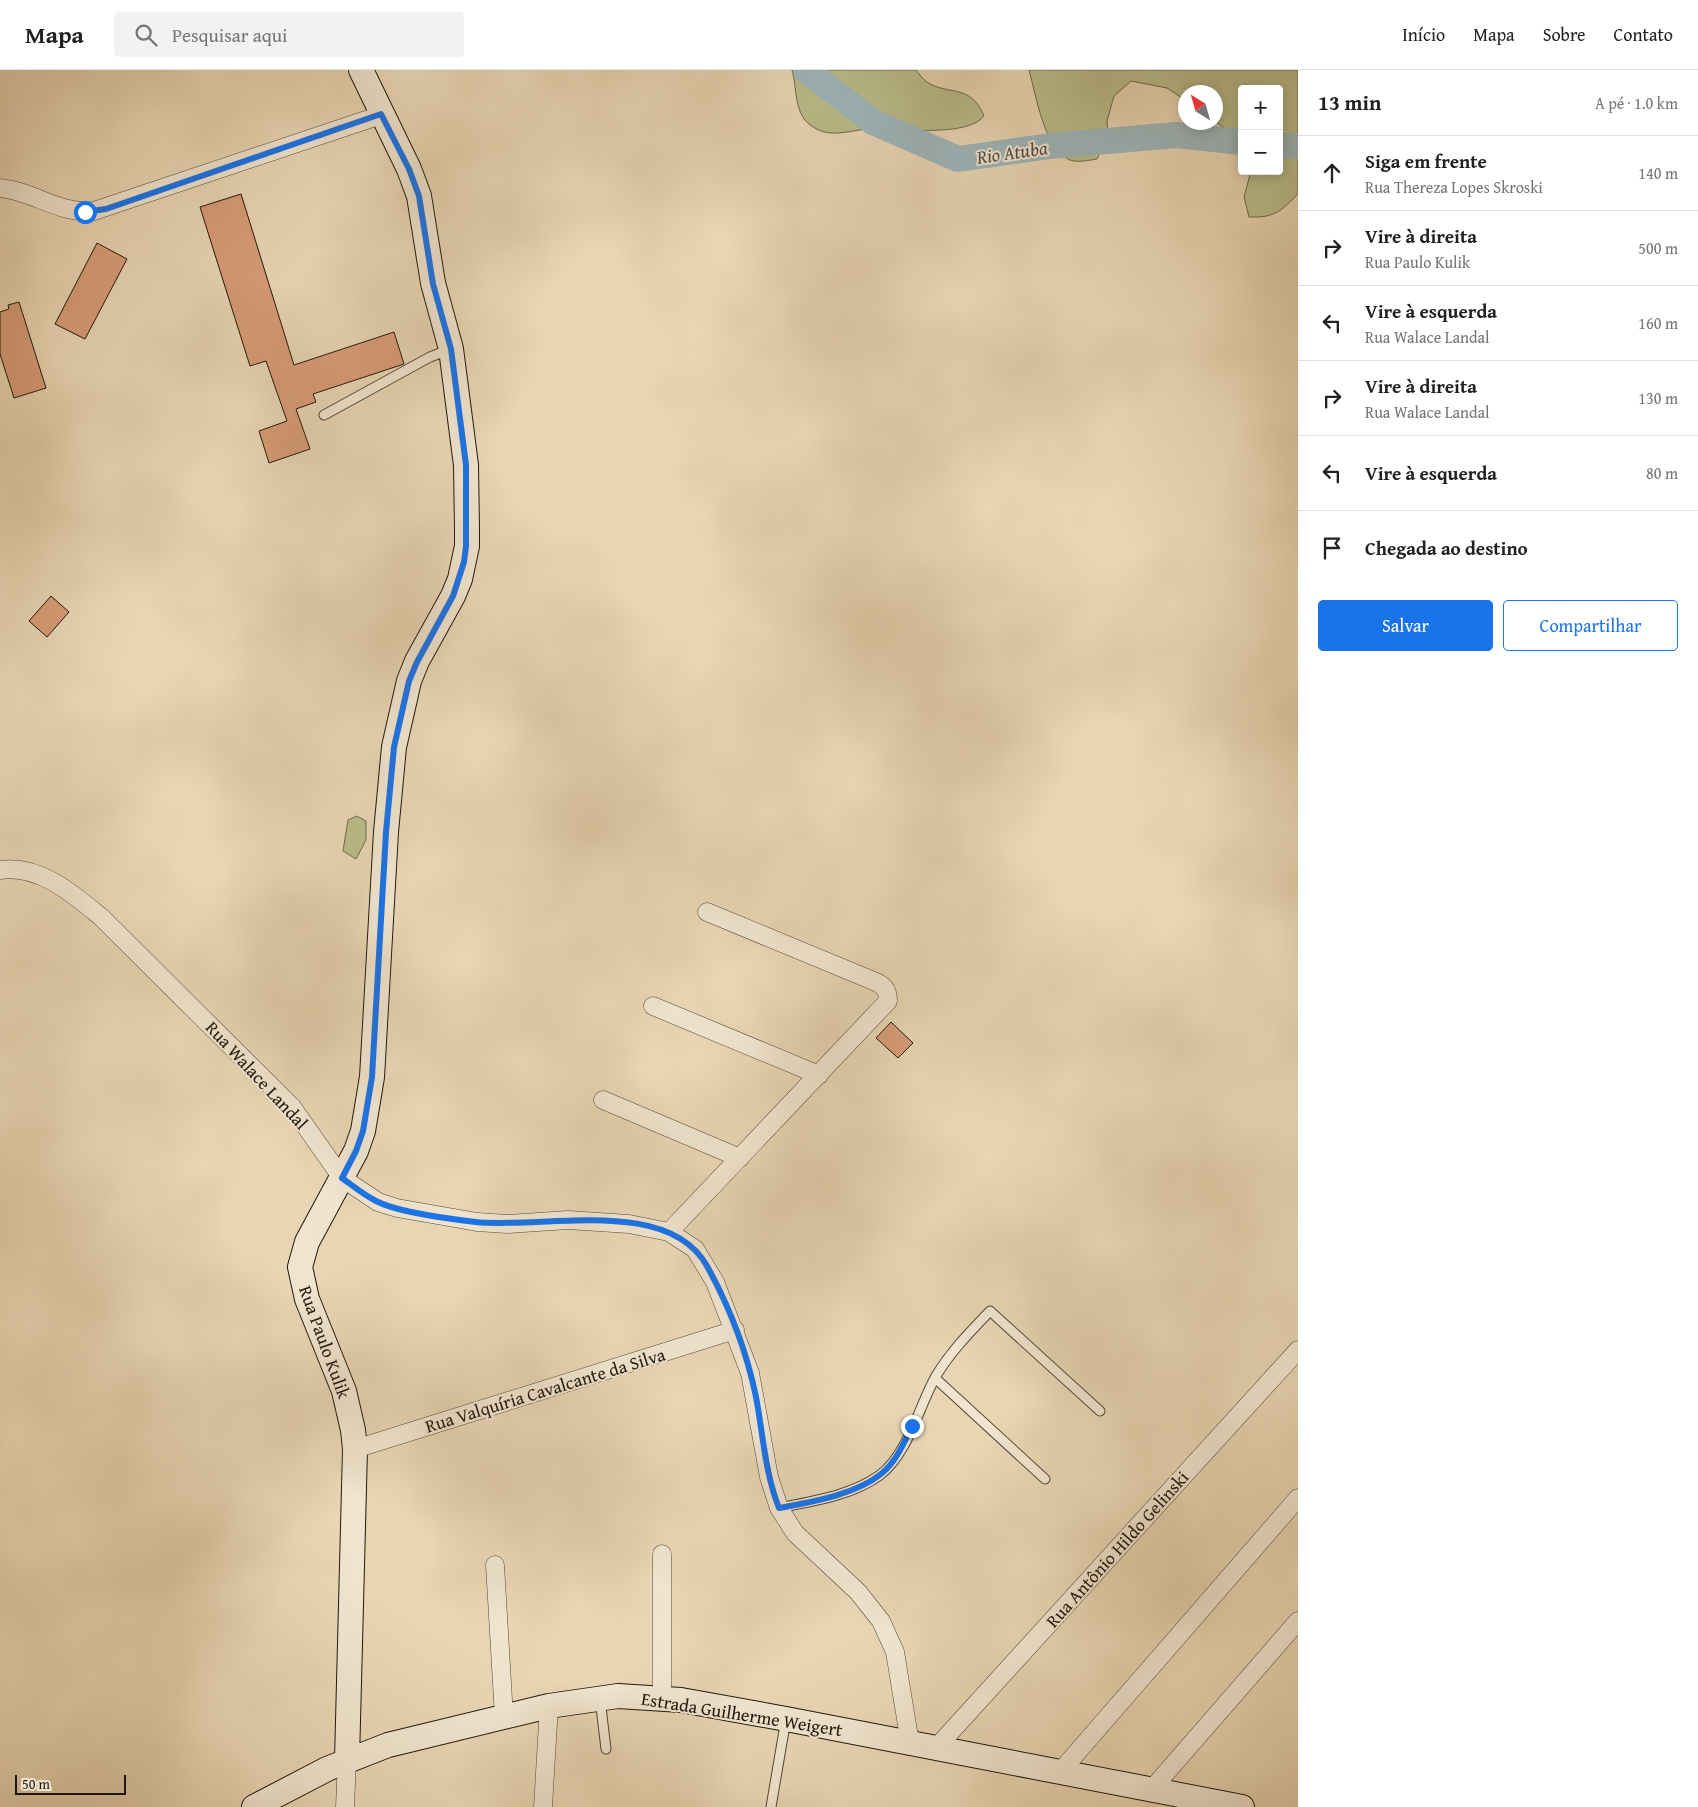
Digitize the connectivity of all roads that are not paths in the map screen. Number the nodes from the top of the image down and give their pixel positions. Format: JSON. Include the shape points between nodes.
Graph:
{"nodes":[{"id":1,"x":361,"y":70,"type":"edge"},
{"id":2,"x":381,"y":114,"type":"junction"},
{"id":3,"x":0,"y":188,"type":"edge"},
{"id":4,"x":451,"y":349,"type":"junction"},
{"id":5,"x":324,"y":415,"type":"dead end"},
{"id":6,"x":0,"y":870,"type":"edge"},
{"id":7,"x":706,"y":912,"type":"dead end"},
{"id":8,"x":653,"y":1006,"type":"dead end"},
{"id":9,"x":818,"y":1075,"type":"junction"},
{"id":10,"x":603,"y":1100,"type":"dead end"},
{"id":11,"x":740,"y":1158,"type":"junction"},
{"id":12,"x":342,"y":1178,"type":"junction"},
{"id":13,"x":669,"y":1232,"type":"junction"},
{"id":14,"x":735,"y":1330,"type":"junction"},
{"id":15,"x":1298,"y":1350,"type":"edge"},
{"id":16,"x":935,"y":1378,"type":"junction"},
{"id":17,"x":1100,"y":1411,"type":"dead end"},
{"id":18,"x":355,"y":1449,"type":"junction"},
{"id":19,"x":1045,"y":1479,"type":"dead end"},
{"id":20,"x":1298,"y":1498,"type":"edge"},
{"id":21,"x":779,"y":1508,"type":"junction"},
{"id":22,"x":662,"y":1554,"type":"dead end"},
{"id":23,"x":495,"y":1565,"type":"dead end"},
{"id":24,"x":1298,"y":1621,"type":"edge"},
{"id":25,"x":600,"y":1697,"type":"junction"},
{"id":26,"x":662,"y":1698,"type":"junction"},
{"id":27,"x":549,"y":1706,"type":"junction"},
{"id":28,"x":504,"y":1716,"type":"junction"},
{"id":29,"x":786,"y":1719,"type":"junction"},
{"id":30,"x":910,"y":1743,"type":"junction"},
{"id":31,"x":606,"y":1748,"type":"dead end"},
{"id":32,"x":936,"y":1748,"type":"junction"},
{"id":33,"x":347,"y":1760,"type":"junction"},
{"id":34,"x":1060,"y":1772,"type":"junction"},
{"id":35,"x":1152,"y":1789,"type":"junction"},
{"id":36,"x":254,"y":1807,"type":"edge"},
{"id":37,"x":345,"y":1807,"type":"edge"},
{"id":38,"x":543,"y":1807,"type":"edge"},
{"id":39,"x":772,"y":1807,"type":"edge"},
{"id":40,"x":1242,"y":1807,"type":"edge"}],
"edges":[{"from":1,"to":2,"type":"street","name":"Rua Paulo Kulik"},
{"from":2,"to":3,"type":"street","via":[[94,211],[74,211]]},
{"from":2,"to":4,"type":"street","name":"Rua Paulo Kulik","via":[[419,196],[433,284]]},
{"from":4,"to":5,"type":"lane"},
{"from":4,"to":12,"type":"street","name":"Rua Paulo Kulik","via":[[466,465],[464,562],[453,596],[409,681],[394,747],[372,1077],[363,1131]]},
{"from":6,"to":12,"type":"street","name":"Rua Walace Landal","via":[[24,870],[47,878],[101,917],[292,1107]]},
{"from":7,"to":9,"type":"street","via":[[883,986],[888,993],[884,1007]]},
{"from":8,"to":9,"type":"street"},
{"from":9,"to":11,"type":"street"},
{"from":10,"to":11,"type":"street"},
{"from":11,"to":13,"type":"street"},
{"from":12,"to":13,"type":"street","name":"Rua Walace Landal","via":[[378,1202],[452,1218],[507,1224],[592,1221]]},
{"from":12,"to":18,"type":"street","name":"Rua Paulo Kulik","via":[[307,1242],[300,1267],[307,1299],[344,1391],[354,1430]]},
{"from":13,"to":14,"type":"street","name":"Rua Walace Landal","via":[[695,1249],[706,1264]]},
{"from":14,"to":18,"type":"street","name":"Rua Valquíria Cavalcante da Silva"},
{"from":14,"to":21,"type":"street","name":"Rua Walace Landal","via":[[754,1388],[769,1476]]},
{"from":15,"to":32,"type":"street","name":"Rua Antônio Hildo Gelinski"},
{"from":16,"to":17,"type":"lane","via":[[950,1353],[990,1311]]},
{"from":16,"to":19,"type":"lane"},
{"from":16,"to":21,"type":"lane","via":[[900,1452],[880,1474],[852,1490]]},
{"from":18,"to":33,"type":"street","name":"Rua Paulo Kulik"},
{"from":20,"to":34,"type":"street"},
{"from":21,"to":30,"type":"street","name":"Rua Walace Landal","via":[[795,1533],[858,1592],[881,1621],[895,1652]]},
{"from":22,"to":26,"type":"street"},
{"from":23,"to":28,"type":"street"},
{"from":24,"to":35,"type":"street"},
{"from":25,"to":26,"type":"street","name":"Estrada Guilherme Weigert"},
{"from":25,"to":27,"type":"street","name":"Estrada Guilherme Weigert"},
{"from":25,"to":31,"type":"lane"},
{"from":26,"to":29,"type":"street","name":"Estrada Guilherme Weigert"},
{"from":27,"to":28,"type":"street","name":"Estrada Guilherme Weigert"},
{"from":27,"to":38,"type":"street"},
{"from":28,"to":33,"type":"street","name":"Estrada Guilherme Weigert"},
{"from":29,"to":30,"type":"street","name":"Estrada Guilherme Weigert"},
{"from":29,"to":39,"type":"lane"},
{"from":30,"to":32,"type":"street","name":"Estrada Guilherme Weigert"},
{"from":32,"to":34,"type":"street","name":"Estrada Guilherme Weigert"},
{"from":33,"to":36,"type":"street","name":"Estrada Guilherme Weigert"},
{"from":33,"to":37,"type":"street"},
{"from":34,"to":35,"type":"street","name":"Estrada Guilherme Weigert"},
{"from":35,"to":40,"type":"street","name":"Estrada Guilherme Weigert"}]}
